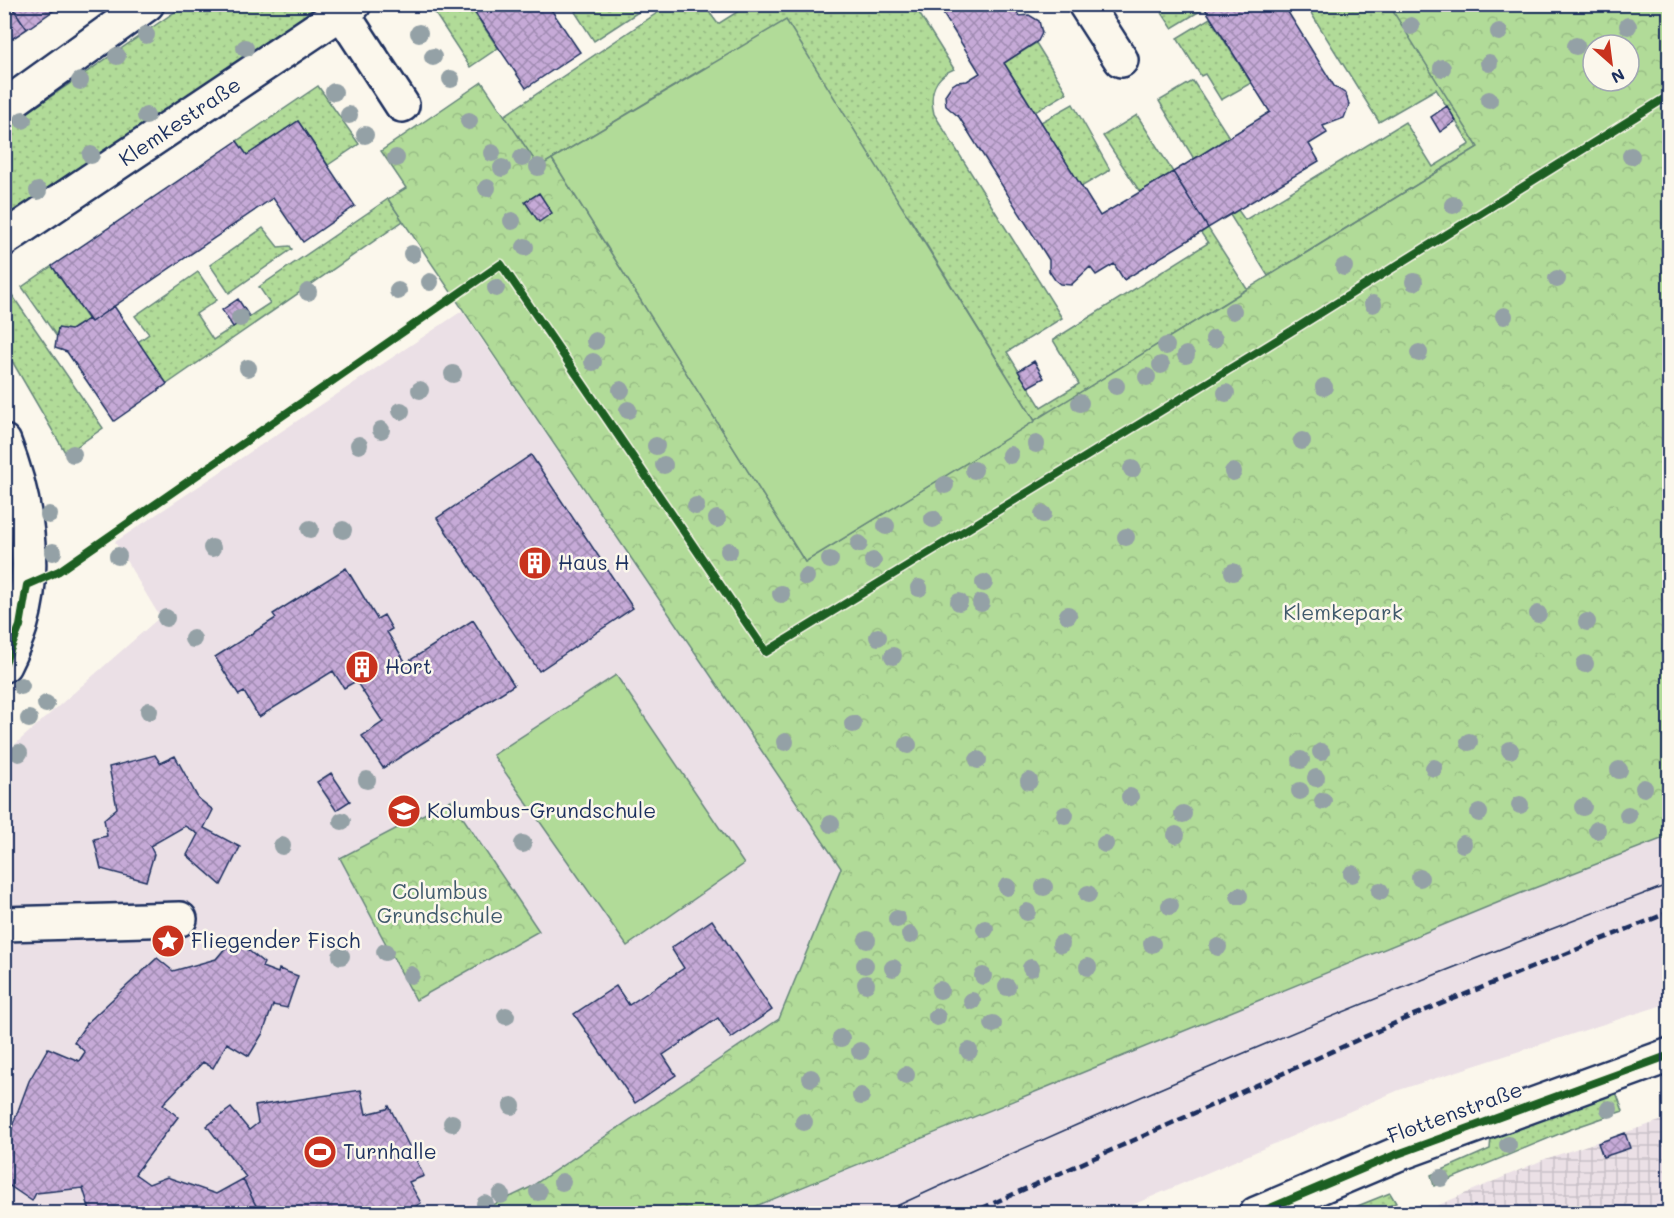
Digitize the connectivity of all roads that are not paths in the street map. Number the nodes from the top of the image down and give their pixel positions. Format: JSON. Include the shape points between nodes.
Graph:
{"nodes":[{"id":1,"x":147,"y":4,"type":"edge"},
{"id":2,"x":1085,"y":4,"type":"edge"},
{"id":3,"x":348,"y":9,"type":"edge"},
{"id":4,"x":1120,"y":60,"type":"dead end"},
{"id":5,"x":402,"y":105,"type":"dead end"},
{"id":6,"x":4,"y":107,"type":"edge"},
{"id":7,"x":4,"y":239,"type":"edge"},
{"id":8,"x":4,"y":442,"type":"edge"},
{"id":9,"x":4,"y":665,"type":"edge"},
{"id":10,"x":180,"y":919,"type":"dead end"},
{"id":11,"x":4,"y":924,"type":"edge"},
{"id":12,"x":1670,"y":1055,"type":"edge"},
{"id":13,"x":1256,"y":1214,"type":"edge"}],
"edges":[{"from":1,"to":6,"type":"street"},
{"from":2,"to":4,"type":"street"},
{"from":3,"to":5,"type":"street"},
{"from":3,"to":7,"type":"street","name":"Klemkestraße"},
{"from":8,"to":9,"type":"street","via":[[20,486],[27,585],[20,626]]},
{"from":10,"to":11,"type":"street"},
{"from":12,"to":13,"type":"street","name":"Flottenstraße","via":[[1395,1155]]}]}
